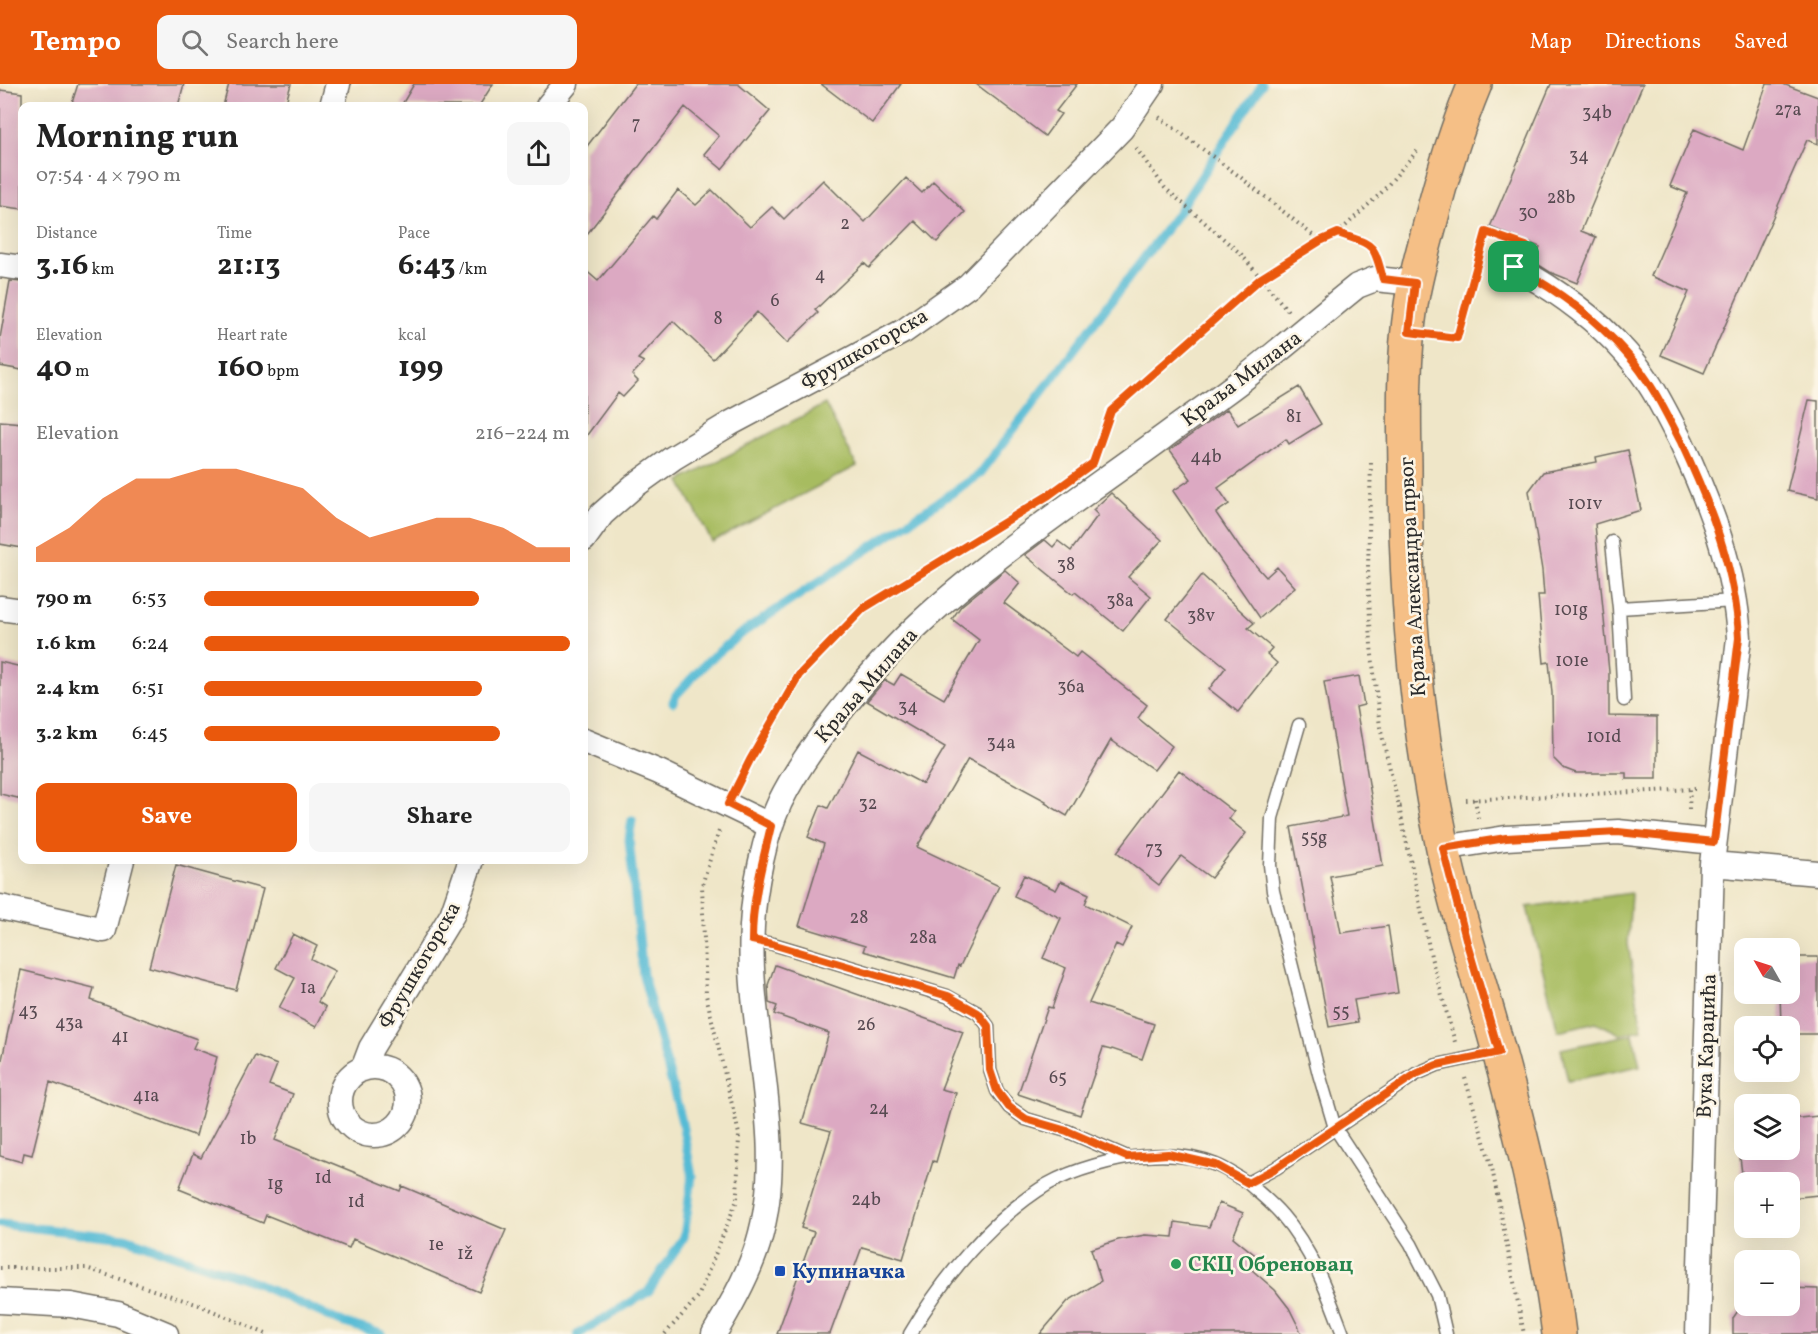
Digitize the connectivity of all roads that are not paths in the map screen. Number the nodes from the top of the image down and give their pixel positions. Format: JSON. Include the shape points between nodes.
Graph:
{"nodes":[{"id":1,"x":338,"y":84,"type":"edge"},
{"id":2,"x":566,"y":84,"type":"edge"},
{"id":3,"x":1475,"y":84,"type":"edge"},
{"id":4,"x":1498,"y":84,"type":"edge"},
{"id":5,"x":1147,"y":94,"type":"edge"},
{"id":6,"x":333,"y":102,"type":"edge"},
{"id":7,"x":551,"y":102,"type":"edge"},
{"id":8,"x":1435,"y":204,"type":"junction"},
{"id":9,"x":0,"y":265,"type":"edge"},
{"id":10,"x":18,"y":267,"type":"edge"},
{"id":11,"x":1514,"y":267,"type":"road end"},
{"id":12,"x":1415,"y":283,"type":"junction"},
{"id":13,"x":588,"y":533,"type":"edge"},
{"id":14,"x":1612,"y":542,"type":"dead end"},
{"id":15,"x":1735,"y":601,"type":"junction"},
{"id":16,"x":0,"y":608,"type":"edge"},
{"id":17,"x":1619,"y":609,"type":"junction"},
{"id":18,"x":18,"y":610,"type":"edge"},
{"id":19,"x":1624,"y":700,"type":"dead end"},
{"id":20,"x":1299,"y":725,"type":"dead end"},
{"id":21,"x":588,"y":743,"type":"edge"},
{"id":22,"x":771,"y":826,"type":"junction"},
{"id":23,"x":1443,"y":848,"type":"junction"},
{"id":24,"x":1713,"y":853,"type":"junction"},
{"id":25,"x":121,"y":864,"type":"edge"},
{"id":26,"x":470,"y":864,"type":"edge"},
{"id":27,"x":1818,"y":873,"type":"edge"},
{"id":28,"x":0,"y":907,"type":"edge"},
{"id":29,"x":752,"y":940,"type":"junction"},
{"id":30,"x":1499,"y":1052,"type":"junction"},
{"id":31,"x":363,"y":1069,"type":"dead end"},
{"id":32,"x":1335,"y":1128,"type":"junction"},
{"id":33,"x":1127,"y":1157,"type":"junction"},
{"id":34,"x":1248,"y":1183,"type":"junction"},
{"id":35,"x":0,"y":1301,"type":"edge"},
{"id":36,"x":166,"y":1334,"type":"edge"},
{"id":37,"x":714,"y":1334,"type":"edge"},
{"id":38,"x":910,"y":1334,"type":"edge"},
{"id":39,"x":1343,"y":1334,"type":"edge"},
{"id":40,"x":1446,"y":1334,"type":"edge"},
{"id":41,"x":1559,"y":1334,"type":"edge"},
{"id":42,"x":1698,"y":1334,"type":"edge"}],
"edges":[{"from":1,"to":6,"type":"street"},
{"from":2,"to":7,"type":"street"},
{"from":3,"to":8,"type":"main road","name":"Краља Александра првог","via":[[1457,127]]},
{"from":4,"to":8,"type":"main road","name":"Краља Александра првог"},
{"from":5,"to":13,"type":"street","name":"Фрушкогорска","via":[[1122,128],[969,285],[904,331],[673,458],[602,514]]},
{"from":8,"to":12,"type":"main road","name":"Краља Александра првог"},
{"from":9,"to":10,"type":"street"},
{"from":11,"to":15,"type":"street","name":"Вука Караџића","via":[[1600,326],[1651,385],[1696,474],[1720,539]]},
{"from":12,"to":22,"type":"street","name":"Краља Милана","via":[[1375,279],[1357,286],[1228,390],[1049,518],[918,625],[873,672],[811,750]]},
{"from":12,"to":23,"type":"main road","name":"Краља Александра првог","via":[[1404,410],[1406,550],[1419,710]]},
{"from":14,"to":17,"type":"lane"},
{"from":15,"to":17,"type":"lane"},
{"from":15,"to":24,"type":"street","name":"Вука Караџића","via":[[1738,656]]},
{"from":16,"to":18,"type":"street"},
{"from":17,"to":19,"type":"lane"},
{"from":20,"to":32,"type":"lane","via":[[1272,818],[1270,865],[1273,891]]},
{"from":21,"to":22,"type":"street"},
{"from":22,"to":29,"type":"street","name":"Краља Милана","via":[[759,877]]},
{"from":23,"to":24,"type":"street","via":[[1506,838],[1618,832]]},
{"from":23,"to":30,"type":"main road","name":"Краља Александра првог"},
{"from":24,"to":27,"type":"street"},
{"from":24,"to":42,"type":"street","name":"Вука Караџића"},
{"from":25,"to":28,"type":"street","via":[[104,930]]},
{"from":26,"to":31,"type":"street","name":"Фрушкогорска","via":[[452,915],[371,1048]]},
{"from":29,"to":33,"type":"lane","via":[[948,996],[978,1013],[988,1026],[990,1070],[997,1091],[1009,1107],[1026,1119],[1067,1131]]},
{"from":29,"to":37,"type":"street","name":"Краља Милана","via":[[768,1114],[766,1204],[758,1244]]},
{"from":30,"to":32,"type":"lane","via":[[1437,1065],[1416,1074]]},
{"from":30,"to":41,"type":"main road","name":"Краља Александра првог","via":[[1532,1186]]},
{"from":32,"to":34,"type":"lane"},
{"from":32,"to":40,"type":"lane","via":[[1411,1244],[1437,1295]]},
{"from":33,"to":34,"type":"lane","via":[[1168,1154],[1216,1165]]},
{"from":33,"to":38,"type":"lane","via":[[1049,1184],[1008,1215],[952,1273]]},
{"from":34,"to":39,"type":"lane","via":[[1282,1215],[1309,1255]]},
{"from":35,"to":36,"type":"street","via":[[70,1305],[118,1314]]}]}
